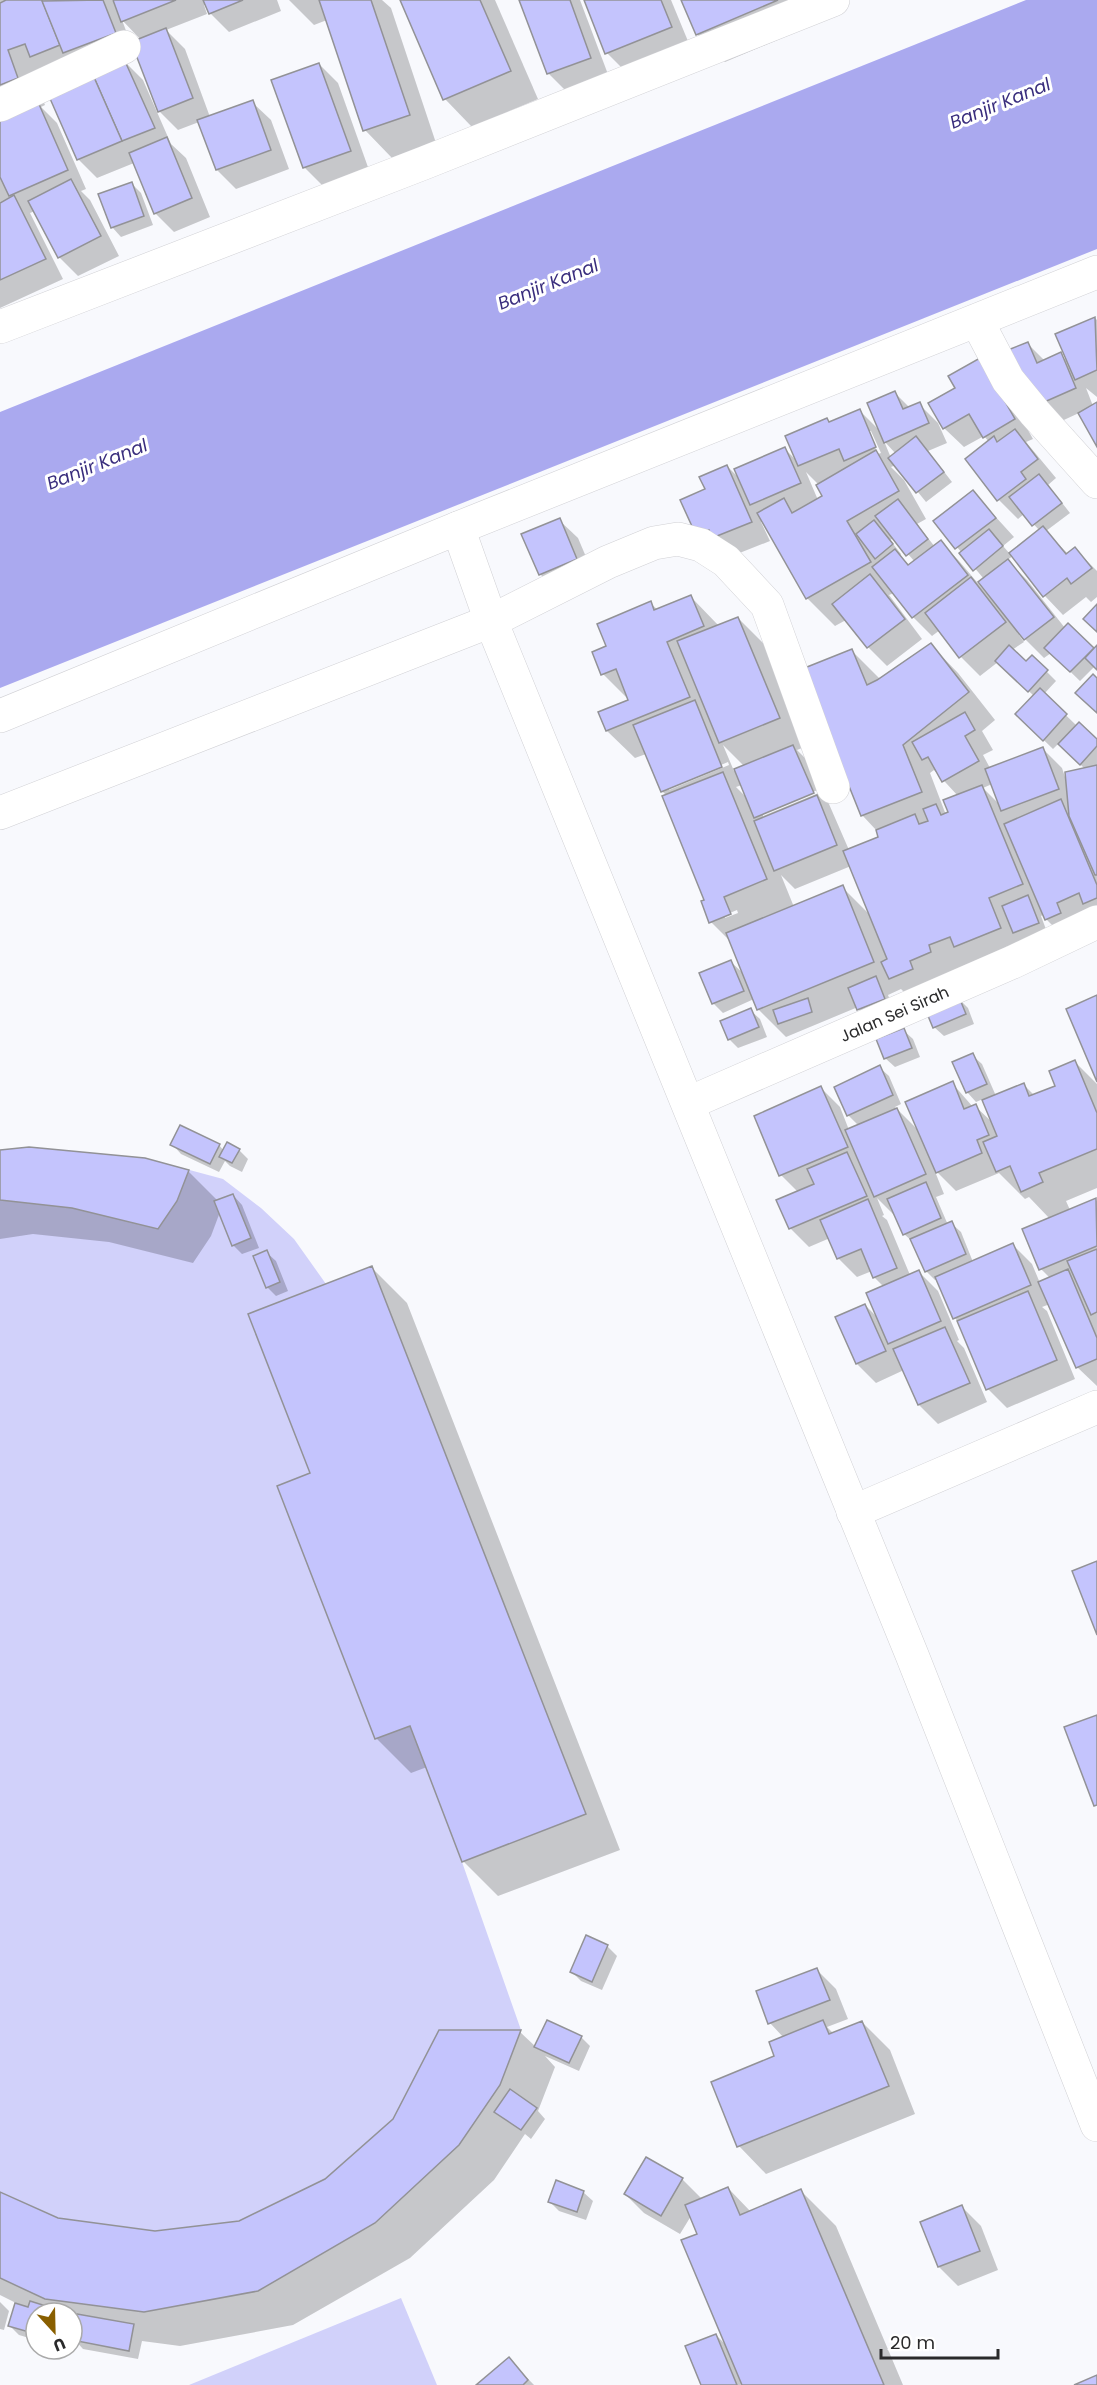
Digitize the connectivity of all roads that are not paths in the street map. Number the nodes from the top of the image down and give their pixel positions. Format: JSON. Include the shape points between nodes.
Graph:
{"nodes":[{"id":1,"x":832,"y":0,"type":"edge"},
{"id":2,"x":124,"y":47,"type":"dead end"},
{"id":3,"x":0,"y":105,"type":"edge"},
{"id":4,"x":1097,"y":272,"type":"edge"},
{"id":5,"x":977,"y":321,"type":"junction"},
{"id":6,"x":0,"y":327,"type":"edge"},
{"id":7,"x":1097,"y":482,"type":"edge"},
{"id":8,"x":458,"y":528,"type":"junction"},
{"id":9,"x":491,"y":621,"type":"junction"},
{"id":10,"x":0,"y":716,"type":"edge"},
{"id":11,"x":833,"y":786,"type":"dead end"},
{"id":12,"x":0,"y":813,"type":"edge"},
{"id":13,"x":1097,"y":922,"type":"edge"},
{"id":14,"x":689,"y":1103,"type":"junction"},
{"id":15,"x":1097,"y":1407,"type":"edge"},
{"id":16,"x":853,"y":1512,"type":"junction"},
{"id":17,"x":1097,"y":2125,"type":"edge"}],
"edges":[{"from":1,"to":6,"type":"street"},
{"from":2,"to":3,"type":"street"},
{"from":4,"to":5,"type":"street"},
{"from":5,"to":7,"type":"street","via":[[1008,380]]},
{"from":5,"to":8,"type":"street"},
{"from":8,"to":9,"type":"street"},
{"from":8,"to":10,"type":"street"},
{"from":9,"to":11,"type":"street","via":[[654,543],[678,539],[701,545],[726,561],[766,605]]},
{"from":9,"to":12,"type":"street"},
{"from":9,"to":14,"type":"street"},
{"from":13,"to":14,"type":"street","name":"Jalan Sei Sirah"},
{"from":14,"to":16,"type":"street"},
{"from":15,"to":16,"type":"street"},
{"from":16,"to":17,"type":"street"}]}
